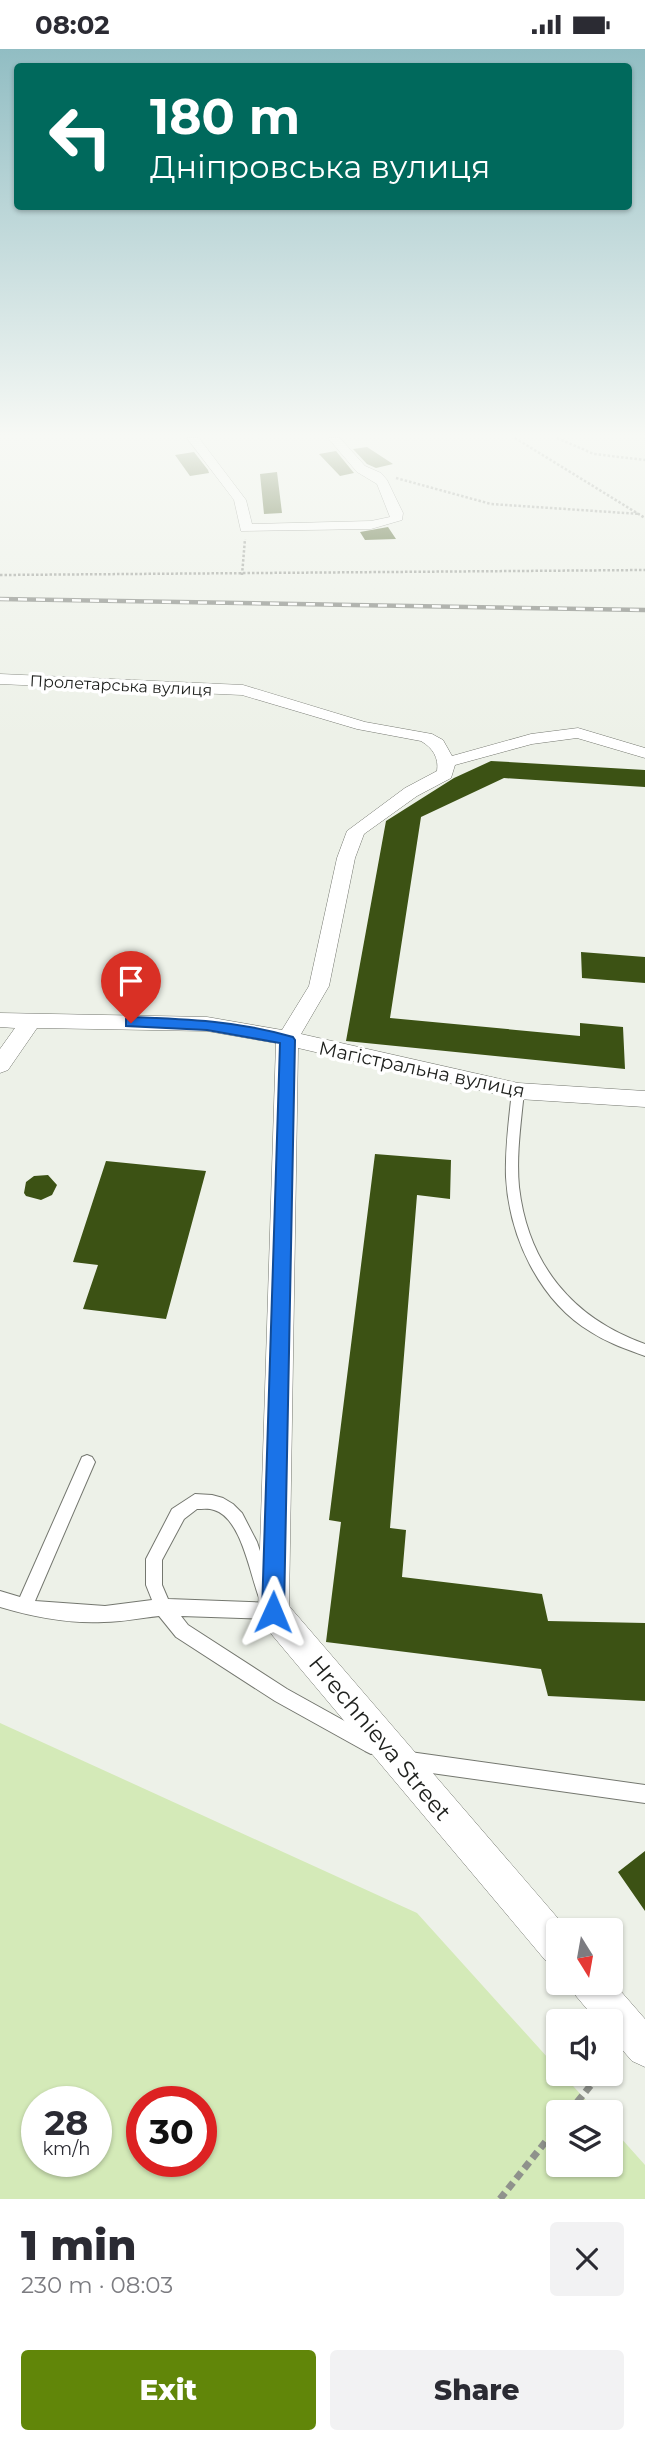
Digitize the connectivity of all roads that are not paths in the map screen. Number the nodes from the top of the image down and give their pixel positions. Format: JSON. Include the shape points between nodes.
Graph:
{"nodes":[{"id":1,"x":0,"y":679,"type":"edge"},
{"id":2,"x":645,"y":753,"type":"edge"},
{"id":3,"x":447,"y":762,"type":"junction"},
{"id":4,"x":0,"y":1020,"type":"edge"},
{"id":5,"x":31,"y":1020,"type":"junction"},
{"id":6,"x":288,"y":1040,"type":"junction"},
{"id":7,"x":0,"y":1065,"type":"edge"},
{"id":8,"x":518,"y":1091,"type":"junction"},
{"id":9,"x":645,"y":1100,"type":"edge"},
{"id":10,"x":645,"y":1350,"type":"edge"},
{"id":11,"x":87,"y":1462,"type":"dead end"},
{"id":12,"x":0,"y":1599,"type":"edge"},
{"id":13,"x":24,"y":1606,"type":"junction"},
{"id":14,"x":163,"y":1607,"type":"junction"},
{"id":15,"x":273,"y":1612,"type":"junction"},
{"id":16,"x":397,"y":1759,"type":"junction"},
{"id":17,"x":645,"y":1794,"type":"edge"},
{"id":18,"x":546,"y":1933,"type":"edge"},
{"id":19,"x":599,"y":1995,"type":"edge"},
{"id":20,"x":645,"y":2048,"type":"edge"}],
"edges":[{"from":1,"to":3,"type":"street","name":"Пролетарська вулиця","via":[[243,690],[363,726],[426,737],[437,743]]},
{"from":2,"to":3,"type":"street","via":[[578,733]]},
{"from":3,"to":6,"type":"street","name":"Магістральна вулиця","via":[[444,774],[433,783],[411,792],[356,831],[319,986]]},
{"from":4,"to":5,"type":"street"},
{"from":5,"to":6,"type":"street","via":[[207,1024]]},
{"from":5,"to":7,"type":"street"},
{"from":6,"to":8,"type":"street","name":"Магістральна вулиця"},
{"from":6,"to":15,"type":"street"},
{"from":8,"to":9,"type":"street","name":"Магістральна вулиця"},
{"from":8,"to":10,"type":"lane","via":[[513,1184],[515,1206],[533,1259],[558,1296],[589,1325]]},
{"from":11,"to":13,"type":"lane"},
{"from":12,"to":13,"type":"lane"},
{"from":13,"to":14,"type":"lane","via":[[105,1614]]},
{"from":14,"to":15,"type":"lane"},
{"from":14,"to":15,"type":"lane","via":[[154,1585],[154,1559],[178,1514],[195,1501],[217,1503],[237,1516]]},
{"from":14,"to":16,"type":"lane","via":[[182,1631],[281,1695]]},
{"from":15,"to":16,"type":"street","name":"Hrechnieva Street"},
{"from":16,"to":17,"type":"lane"},
{"from":16,"to":18,"type":"street","name":"Hrechnieva Street"},
{"from":19,"to":20,"type":"street"}]}
